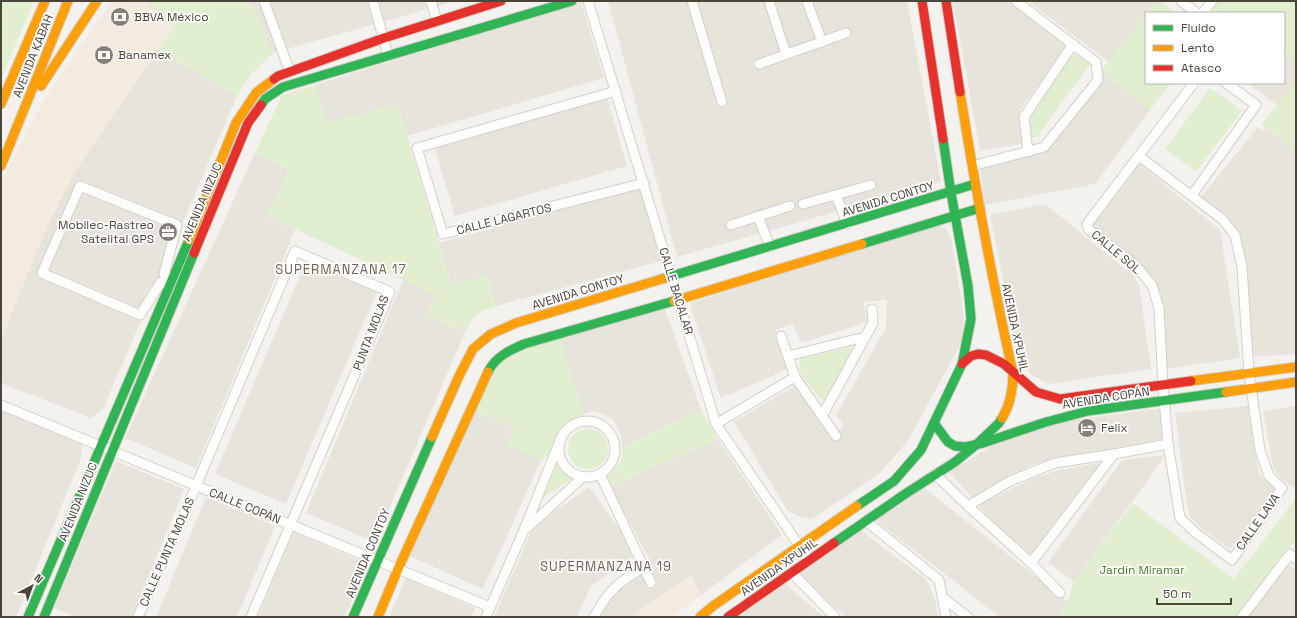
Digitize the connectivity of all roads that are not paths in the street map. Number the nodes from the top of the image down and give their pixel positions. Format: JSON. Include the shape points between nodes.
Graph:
{"nodes":[{"id":1,"x":44,"y":1,"type":"edge"},
{"id":2,"x":68,"y":1,"type":"edge"},
{"id":3,"x":97,"y":1,"type":"edge"},
{"id":4,"x":264,"y":1,"type":"edge"},
{"id":5,"x":373,"y":1,"type":"edge"},
{"id":6,"x":501,"y":1,"type":"edge"},
{"id":7,"x":572,"y":1,"type":"edge"},
{"id":8,"x":588,"y":1,"type":"edge"},
{"id":9,"x":692,"y":1,"type":"edge"},
{"id":10,"x":769,"y":1,"type":"edge"},
{"id":11,"x":807,"y":1,"type":"edge"},
{"id":12,"x":922,"y":1,"type":"edge"},
{"id":13,"x":946,"y":1,"type":"edge"},
{"id":14,"x":1016,"y":1,"type":"edge"},
{"id":15,"x":1181,"y":1,"type":"edge"},
{"id":16,"x":1212,"y":1,"type":"edge"},
{"id":17,"x":433,"y":5,"type":"edge"},
{"id":18,"x":1196,"y":12,"type":"edge"},
{"id":19,"x":1205,"y":12,"type":"edge"},
{"id":20,"x":437,"y":21,"type":"junction"},
{"id":21,"x":846,"y":33,"type":"dead end"},
{"id":22,"x":384,"y":38,"type":"junction"},
{"id":23,"x":822,"y":42,"type":"junction"},
{"id":24,"x":1073,"y":44,"type":"junction"},
{"id":25,"x":786,"y":54,"type":"junction"},
{"id":26,"x":388,"y":55,"type":"junction"},
{"id":27,"x":759,"y":64,"type":"dead end"},
{"id":28,"x":290,"y":72,"type":"junction"},
{"id":29,"x":1193,"y":84,"type":"edge"},
{"id":30,"x":1227,"y":84,"type":"edge"},
{"id":31,"x":616,"y":92,"type":"junction"},
{"id":32,"x":722,"y":102,"type":"dead end"},
{"id":33,"x":1,"y":104,"type":"edge"},
{"id":34,"x":17,"y":126,"type":"junction"},
{"id":35,"x":1028,"y":152,"type":"junction"},
{"id":36,"x":1139,"y":156,"type":"junction"},
{"id":37,"x":1,"y":166,"type":"edge"},
{"id":38,"x":972,"y":166,"type":"junction"},
{"id":39,"x":644,"y":183,"type":"junction"},
{"id":40,"x":975,"y":184,"type":"junction"},
{"id":41,"x":871,"y":185,"type":"dead end"},
{"id":42,"x":951,"y":193,"type":"junction"},
{"id":43,"x":836,"y":195,"type":"junction"},
{"id":44,"x":1192,"y":195,"type":"junction"},
{"id":45,"x":803,"y":204,"type":"dead end"},
{"id":46,"x":790,"y":206,"type":"dead end"},
{"id":47,"x":980,"y":208,"type":"junction"},
{"id":48,"x":758,"y":216,"type":"junction"},
{"id":49,"x":955,"y":216,"type":"junction"},
{"id":50,"x":731,"y":224,"type":"dead end"},
{"id":51,"x":847,"y":224,"type":"junction"},
{"id":52,"x":194,"y":240,"type":"junction"},
{"id":53,"x":770,"y":247,"type":"junction"},
{"id":54,"x":672,"y":277,"type":"junction"},
{"id":55,"x":171,"y":282,"type":"junction"},
{"id":56,"x":679,"y":300,"type":"junction"},
{"id":57,"x":872,"y":309,"type":"dead end"},
{"id":58,"x":781,"y":336,"type":"dead end"},
{"id":59,"x":865,"y":337,"type":"junction"},
{"id":60,"x":788,"y":356,"type":"junction"},
{"id":61,"x":962,"y":364,"type":"junction"},
{"id":62,"x":1296,"y":366,"type":"edge"},
{"id":63,"x":1013,"y":372,"type":"junction"},
{"id":64,"x":1249,"y":373,"type":"junction"},
{"id":65,"x":795,"y":377,"type":"junction"},
{"id":66,"x":1296,"y":382,"type":"edge"},
{"id":67,"x":1163,"y":386,"type":"junction"},
{"id":68,"x":1252,"y":388,"type":"junction"},
{"id":69,"x":1164,"y":401,"type":"junction"},
{"id":70,"x":1,"y":405,"type":"edge"},
{"id":71,"x":822,"y":416,"type":"junction"},
{"id":72,"x":934,"y":423,"type":"junction"},
{"id":73,"x":716,"y":424,"type":"junction"},
{"id":74,"x":836,"y":436,"type":"dead end"},
{"id":75,"x":561,"y":438,"type":"junction"},
{"id":76,"x":977,"y":444,"type":"junction"},
{"id":77,"x":1168,"y":444,"type":"junction"},
{"id":78,"x":101,"y":446,"type":"junction"},
{"id":79,"x":112,"y":450,"type":"junction"},
{"id":80,"x":1114,"y":454,"type":"junction"},
{"id":81,"x":600,"y":474,"type":"junction"},
{"id":82,"x":935,"y":474,"type":"junction"},
{"id":83,"x":584,"y":476,"type":"junction"},
{"id":84,"x":196,"y":486,"type":"junction"},
{"id":85,"x":968,"y":506,"type":"junction"},
{"id":86,"x":866,"y":521,"type":"junction"},
{"id":87,"x":291,"y":525,"type":"junction"},
{"id":88,"x":524,"y":530,"type":"junction"},
{"id":89,"x":800,"y":546,"type":"junction"},
{"id":90,"x":1296,"y":559,"type":"edge"},
{"id":91,"x":377,"y":560,"type":"junction"},
{"id":92,"x":809,"y":560,"type":"junction"},
{"id":93,"x":1030,"y":563,"type":"junction"},
{"id":94,"x":644,"y":567,"type":"junction"},
{"id":95,"x":398,"y":569,"type":"junction"},
{"id":96,"x":792,"y":573,"type":"junction"},
{"id":97,"x":651,"y":583,"type":"dead end"},
{"id":98,"x":1060,"y":593,"type":"dead end"},
{"id":99,"x":942,"y":597,"type":"junction"},
{"id":100,"x":490,"y":607,"type":"junction"},
{"id":101,"x":28,"y":617,"type":"edge"},
{"id":102,"x":44,"y":617,"type":"edge"},
{"id":103,"x":138,"y":617,"type":"edge"},
{"id":104,"x":251,"y":617,"type":"edge"},
{"id":105,"x":353,"y":617,"type":"edge"},
{"id":106,"x":378,"y":617,"type":"edge"},
{"id":107,"x":486,"y":617,"type":"edge"},
{"id":108,"x":594,"y":617,"type":"edge"},
{"id":109,"x":700,"y":617,"type":"edge"},
{"id":110,"x":728,"y":617,"type":"edge"},
{"id":111,"x":835,"y":617,"type":"edge"},
{"id":112,"x":946,"y":617,"type":"edge"},
{"id":113,"x":968,"y":617,"type":"edge"},
{"id":114,"x":1242,"y":617,"type":"edge"}],
"edges":[{"from":1,"to":33,"type":"street","name":"AVENIDA KABAH"},
{"from":2,"to":34,"type":"street","name":"AVENIDA KABAH"},
{"from":3,"to":34,"type":"street"},
{"from":4,"to":28,"type":"street"},
{"from":5,"to":22,"type":"street"},
{"from":6,"to":20,"type":"street","name":"AVENIDA NIZUC"},
{"from":7,"to":26,"type":"street","name":"AVENIDA NIZUC"},
{"from":8,"to":31,"type":"street","name":"CALLE BACALAR"},
{"from":9,"to":32,"type":"street"},
{"from":10,"to":25,"type":"street"},
{"from":11,"to":23,"type":"street"},
{"from":12,"to":42,"type":"street","name":"AVENIDA XPUHIL"},
{"from":13,"to":38,"type":"street","name":"AVENIDA XPUHIL"},
{"from":14,"to":24,"type":"street"},
{"from":15,"to":18,"type":"street"},
{"from":16,"to":19,"type":"street"},
{"from":17,"to":20,"type":"street"},
{"from":20,"to":22,"type":"street","name":"AVENIDA NIZUC"},
{"from":21,"to":23,"type":"street"},
{"from":22,"to":26,"type":"street"},
{"from":22,"to":28,"type":"street","name":"AVENIDA NIZUC"},
{"from":23,"to":25,"type":"street"},
{"from":24,"to":35,"type":"street","via":[[1024,117]]},
{"from":24,"to":35,"type":"street","via":[[1096,62],[1098,80],[1044,147]]},
{"from":25,"to":27,"type":"street"},
{"from":26,"to":52,"type":"street","name":"AVENIDA NIZUC","via":[[283,87],[265,99],[248,124]]},
{"from":28,"to":52,"type":"street","name":"AVENIDA NIZUC","via":[[278,76],[256,93],[236,123]]},
{"from":29,"to":36,"type":"street","name":"CALLE SOL"},
{"from":30,"to":44,"type":"street","via":[[1256,105]]},
{"from":31,"to":39,"type":"street","name":"CALLE BACALAR"},
{"from":31,"to":39,"type":"street","name":"CALLE LAGARTOS","via":[[417,148],[444,234]]},
{"from":34,"to":37,"type":"street","name":"AVENIDA KABAH"},
{"from":35,"to":38,"type":"street"},
{"from":36,"to":44,"type":"street"},
{"from":36,"to":67,"type":"street","name":"CALLE SOL","via":[[1087,224],[1089,230],[1133,263],[1152,285],[1159,308]]},
{"from":38,"to":40,"type":"street","name":"AVENIDA XPUHIL"},
{"from":39,"to":54,"type":"street","name":"CALLE BACALAR"},
{"from":40,"to":42,"type":"street","name":"AVENIDA CONTOY"},
{"from":40,"to":47,"type":"street","name":"AVENIDA XPUHIL"},
{"from":41,"to":43,"type":"street"},
{"from":42,"to":49,"type":"street","name":"AVENIDA XPUHIL"},
{"from":42,"to":51,"type":"street","name":"AVENIDA CONTOY"},
{"from":43,"to":45,"type":"street"},
{"from":43,"to":51,"type":"street"},
{"from":44,"to":64,"type":"street","via":[[1222,219],[1235,235],[1242,267]]},
{"from":46,"to":48,"type":"street"},
{"from":47,"to":49,"type":"street"},
{"from":47,"to":63,"type":"street","name":"AVENIDA XPUHIL"},
{"from":48,"to":50,"type":"street"},
{"from":48,"to":53,"type":"street"},
{"from":49,"to":56,"type":"street"},
{"from":49,"to":61,"type":"street","name":"AVENIDA XPUHIL","via":[[968,286],[971,320]]},
{"from":51,"to":53,"type":"street","name":"AVENIDA CONTOY"},
{"from":52,"to":55,"type":"street","name":"AVENIDA NIZUC"},
{"from":52,"to":79,"type":"street","name":"AVENIDA NIZUC"},
{"from":53,"to":54,"type":"street","name":"AVENIDA CONTOY"},
{"from":54,"to":56,"type":"street","name":"CALLE BACALAR"},
{"from":54,"to":91,"type":"street","name":"AVENIDA CONTOY","via":[[516,323],[491,334],[473,349]]},
{"from":55,"to":55,"type":"street","via":[[164,274],[177,225],[80,186],[42,273],[140,315],[161,282]]},
{"from":55,"to":78,"type":"street","name":"AVENIDA NIZUC"},
{"from":56,"to":73,"type":"street","name":"CALLE BACALAR"},
{"from":56,"to":95,"type":"street","via":[[524,344],[505,352],[490,367]]},
{"from":57,"to":59,"type":"street","via":[[873,323]]},
{"from":58,"to":60,"type":"street"},
{"from":59,"to":60,"type":"street"},
{"from":59,"to":71,"type":"street"},
{"from":60,"to":65,"type":"street"},
{"from":61,"to":63,"type":"street","name":"AVENIDA COPÁN","via":[[971,356],[986,354]]},
{"from":61,"to":72,"type":"street","name":"AVENIDA XPUHIL"},
{"from":62,"to":64,"type":"street","name":"AVENIDA COPÁN"},
{"from":63,"to":67,"type":"street","name":"AVENIDA COPÁN","via":[[1036,392],[1060,399]]},
{"from":63,"to":76,"type":"street","name":"AVENIDA XPUHIL","via":[[1013,388],[1005,414]]},
{"from":64,"to":67,"type":"street","name":"AVENIDA COPÁN"},
{"from":64,"to":68,"type":"street"},
{"from":65,"to":71,"type":"street"},
{"from":65,"to":73,"type":"street"},
{"from":66,"to":68,"type":"street","name":"AVENIDA COPÁN"},
{"from":67,"to":69,"type":"street","name":"CALLE LAVA"},
{"from":68,"to":69,"type":"street","name":"AVENIDA COPÁN"},
{"from":68,"to":77,"type":"street","name":"CALLE LAVA","via":[[1260,450],[1269,476],[1282,488],[1232,560],[1180,518]]},
{"from":69,"to":76,"type":"street","name":"AVENIDA COPÁN","via":[[1064,416]]},
{"from":69,"to":77,"type":"street","name":"CALLE LAVA"},
{"from":70,"to":78,"type":"street","name":"CALLE COPÁN"},
{"from":71,"to":74,"type":"street"},
{"from":72,"to":76,"type":"street","name":"AVENIDA COPÁN","via":[[951,445],[960,447]]},
{"from":72,"to":89,"type":"street","name":"AVENIDA XPUHIL","via":[[921,450],[894,481]]},
{"from":73,"to":89,"type":"street","name":"CALLE BACALAR"},
{"from":75,"to":81,"type":"street","via":[[569,428],[581,421],[594,422],[606,428],[611,435],[615,452],[609,465]]},
{"from":75,"to":83,"type":"street","via":[[559,447],[563,463],[569,470]]},
{"from":75,"to":88,"type":"street"},
{"from":76,"to":82,"type":"street","name":"AVENIDA XPUHIL"},
{"from":77,"to":80,"type":"street"},
{"from":78,"to":79,"type":"street","name":"CALLE COPÁN"},
{"from":78,"to":101,"type":"street","name":"AVENIDA NIZUC"},
{"from":79,"to":84,"type":"street","name":"CALLE COPÁN"},
{"from":79,"to":102,"type":"street","name":"AVENIDA NIZUC"},
{"from":80,"to":85,"type":"street","via":[[1055,463],[1010,481]]},
{"from":80,"to":93,"type":"street"},
{"from":81,"to":83,"type":"street"},
{"from":81,"to":94,"type":"street"},
{"from":82,"to":85,"type":"street"},
{"from":82,"to":86,"type":"street","name":"AVENIDA XPUHIL"},
{"from":83,"to":88,"type":"street"},
{"from":84,"to":87,"type":"street","name":"CALLE COPÁN"},
{"from":84,"to":87,"type":"street","name":"PUNTA MOLAS","via":[[295,251],[390,292]]},
{"from":84,"to":103,"type":"street","name":"CALLE PUNTA MOLAS"},
{"from":85,"to":93,"type":"street"},
{"from":86,"to":92,"type":"street","name":"AVENIDA XPUHIL"},
{"from":86,"to":99,"type":"street","via":[[940,580]]},
{"from":87,"to":91,"type":"street","name":"CALLE COPÁN"},
{"from":87,"to":104,"type":"street"},
{"from":88,"to":100,"type":"street"},
{"from":89,"to":92,"type":"street","name":"CALLE BACALAR"},
{"from":89,"to":109,"type":"street","name":"AVENIDA XPUHIL"},
{"from":90,"to":114,"type":"street","via":[[1290,554]]},
{"from":91,"to":95,"type":"street","name":"CALLE COPÁN"},
{"from":91,"to":105,"type":"street","name":"AVENIDA CONTOY"},
{"from":92,"to":96,"type":"street","name":"AVENIDA XPUHIL"},
{"from":93,"to":98,"type":"street"},
{"from":94,"to":97,"type":"street"},
{"from":94,"to":108,"type":"street","via":[[618,584]]},
{"from":95,"to":100,"type":"street","name":"CALLE COPÁN"},
{"from":95,"to":106,"type":"street"},
{"from":96,"to":110,"type":"street","name":"AVENIDA XPUHIL"},
{"from":96,"to":111,"type":"street"},
{"from":99,"to":112,"type":"street"},
{"from":99,"to":113,"type":"street"},
{"from":100,"to":107,"type":"street"}]}
